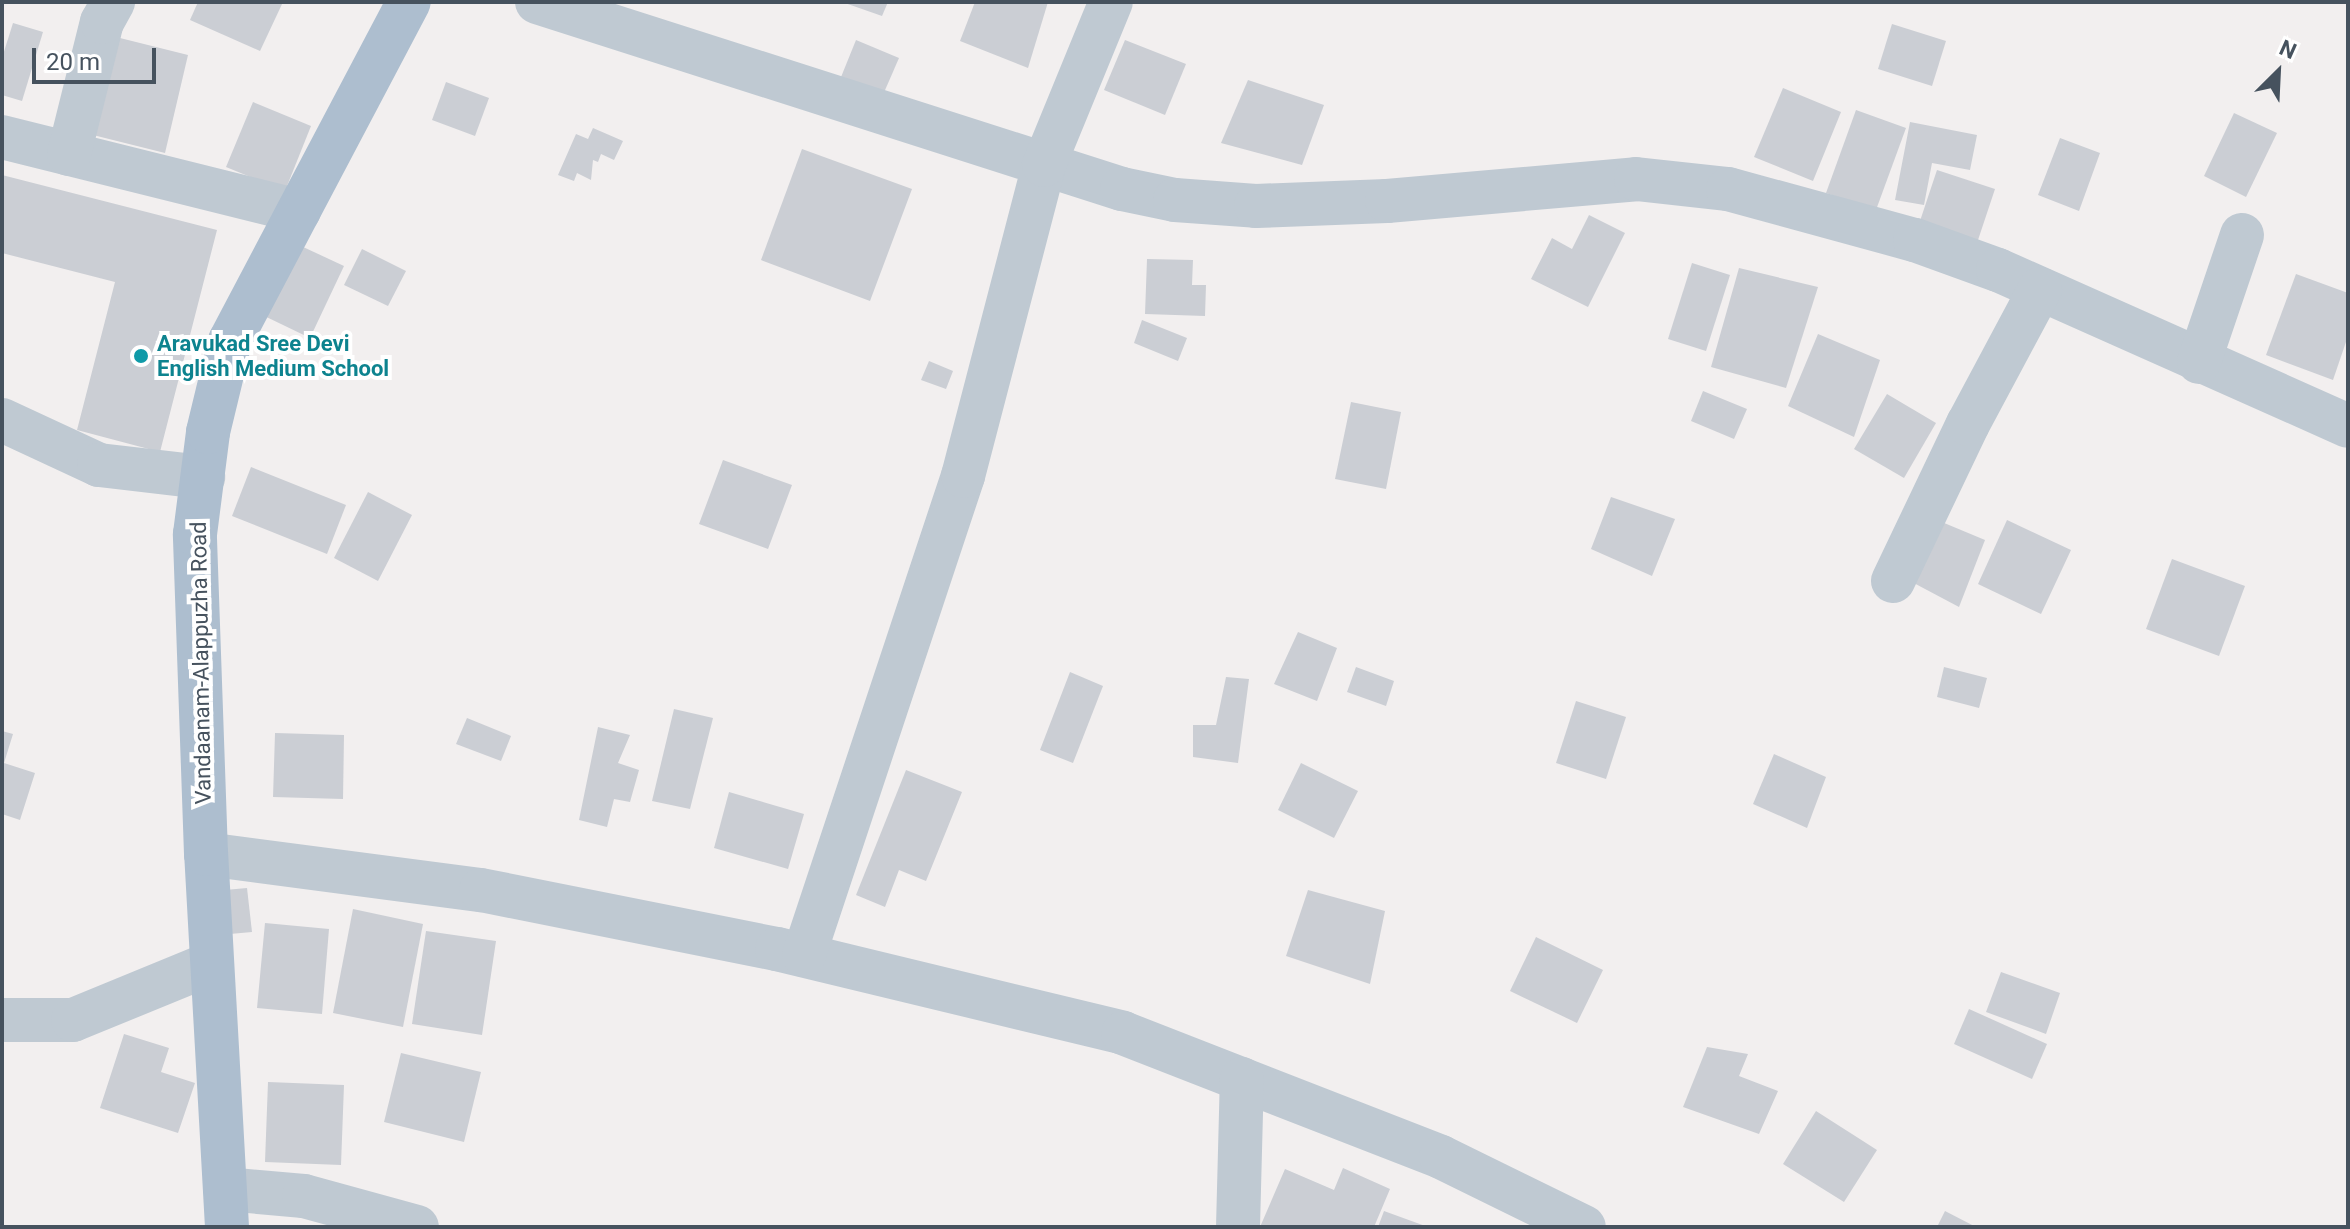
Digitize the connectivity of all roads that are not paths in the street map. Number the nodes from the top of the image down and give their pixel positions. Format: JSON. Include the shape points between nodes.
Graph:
{"nodes":[{"id":1,"x":113,"y":2,"type":"edge"},
{"id":2,"x":537,"y":2,"type":"edge"},
{"id":3,"x":1111,"y":2,"type":"edge"},
{"id":4,"x":406,"y":3,"type":"edge"},
{"id":5,"x":2,"y":137,"type":"edge"},
{"id":6,"x":69,"y":154,"type":"junction"},
{"id":7,"x":1044,"y":165,"type":"junction"},
{"id":8,"x":299,"y":211,"type":"junction"},
{"id":9,"x":2242,"y":235,"type":"dead end"},
{"id":10,"x":2040,"y":289,"type":"junction"},
{"id":11,"x":2199,"y":362,"type":"junction"},
{"id":12,"x":2,"y":420,"type":"edge"},
{"id":13,"x":2348,"y":426,"type":"edge"},
{"id":14,"x":203,"y":477,"type":"junction"},
{"id":15,"x":1893,"y":581,"type":"dead end"},
{"id":16,"x":206,"y":854,"type":"junction"},
{"id":17,"x":804,"y":955,"type":"junction"},
{"id":18,"x":212,"y":963,"type":"junction"},
{"id":19,"x":2,"y":1020,"type":"edge"},
{"id":20,"x":1242,"y":1079,"type":"junction"},
{"id":21,"x":226,"y":1208,"type":"edge"},
{"id":22,"x":417,"y":1227,"type":"edge"},
{"id":23,"x":1238,"y":1227,"type":"edge"},
{"id":24,"x":1584,"y":1227,"type":"edge"}],
"edges":[{"from":1,"to":6,"type":"street","via":[[102,22]]},
{"from":2,"to":7,"type":"street"},
{"from":3,"to":7,"type":"street"},
{"from":4,"to":8,"type":"main road","name":"Vandaanam-Alappuzha Road"},
{"from":5,"to":6,"type":"street"},
{"from":6,"to":8,"type":"street"},
{"from":7,"to":10,"type":"street","via":[[1122,189],[1219,205],[1387,201],[1587,181],[1677,181],[1728,189],[1915,240]]},
{"from":7,"to":17,"type":"street","via":[[963,476]]},
{"from":8,"to":14,"type":"main road","name":"Vandaanam-Alappuzha Road","via":[[230,341]]},
{"from":9,"to":11,"type":"street"},
{"from":10,"to":11,"type":"street"},
{"from":10,"to":15,"type":"street"},
{"from":11,"to":13,"type":"street"},
{"from":12,"to":14,"type":"street","via":[[99,465]]},
{"from":14,"to":16,"type":"main road","name":"Vandaanam-Alappuzha Road","via":[[195,534]]},
{"from":16,"to":17,"type":"street","via":[[481,890]]},
{"from":16,"to":18,"type":"main road","name":"Vandaanam-Alappuzha Road"},
{"from":17,"to":20,"type":"street","via":[[1123,1033]]},
{"from":18,"to":19,"type":"street","via":[[73,1020]]},
{"from":18,"to":21,"type":"main road","name":"Vandaanam-Alappuzha Road"},
{"from":20,"to":23,"type":"street"},
{"from":20,"to":24,"type":"street","via":[[1441,1157]]},
{"from":21,"to":22,"type":"street","via":[[304,1196]]}]}
